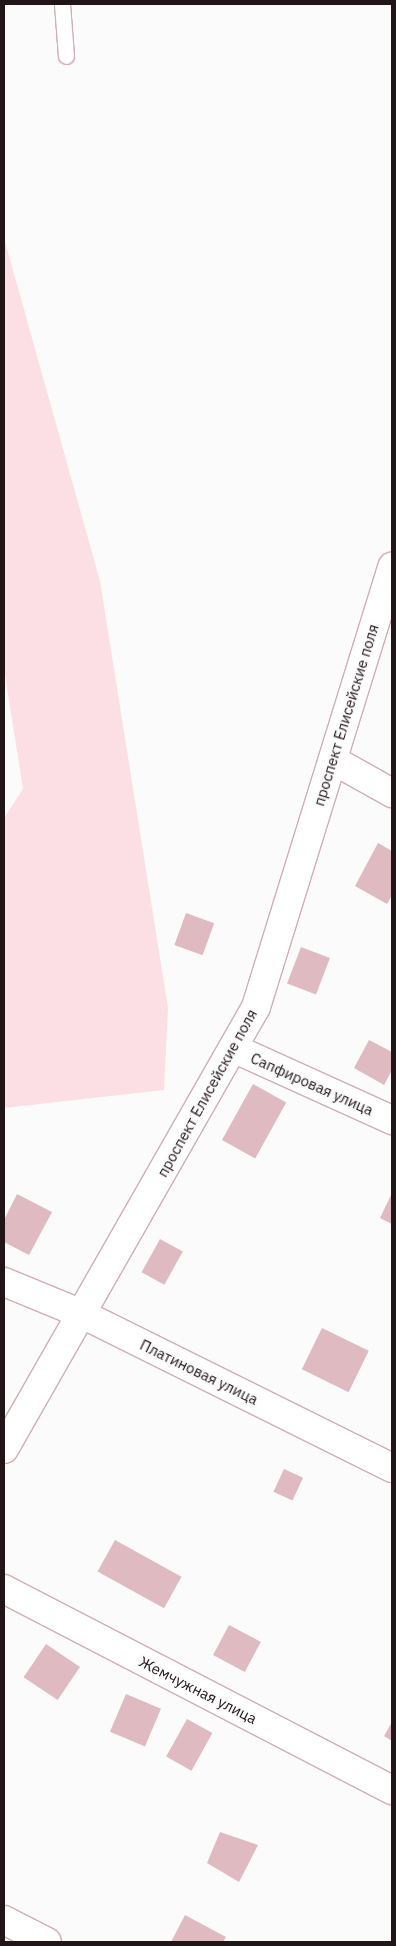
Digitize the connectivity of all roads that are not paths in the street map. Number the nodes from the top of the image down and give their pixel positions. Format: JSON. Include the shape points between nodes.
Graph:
{"nodes":[{"id":1,"x":62,"y":4,"type":"edge"},
{"id":2,"x":66,"y":56,"type":"dead end"},
{"id":3,"x":392,"y":567,"type":"edge"},
{"id":4,"x":333,"y":760,"type":"junction"},
{"id":5,"x":392,"y":793,"type":"edge"},
{"id":6,"x":233,"y":1048,"type":"junction"},
{"id":7,"x":392,"y":1120,"type":"edge"},
{"id":8,"x":4,"y":1282,"type":"edge"},
{"id":9,"x":82,"y":1314,"type":"junction"},
{"id":10,"x":4,"y":1449,"type":"edge"},
{"id":11,"x":392,"y":1468,"type":"edge"},
{"id":12,"x":4,"y":1589,"type":"edge"},
{"id":13,"x":392,"y":1790,"type":"edge"},
{"id":14,"x":4,"y":1920,"type":"edge"},
{"id":15,"x":47,"y":1942,"type":"edge"}],
"edges":[{"from":1,"to":2,"type":"lane"},
{"from":3,"to":4,"type":"street","name":"проспект Елисейские поля"},
{"from":4,"to":5,"type":"street"},
{"from":4,"to":6,"type":"street","name":"проспект Елисейские поля","via":[[256,1007]]},
{"from":6,"to":7,"type":"street","name":"Сапфировая улица"},
{"from":6,"to":9,"type":"street","name":"проспект Елисейские поля"},
{"from":8,"to":9,"type":"street","name":"Платиновая улица"},
{"from":9,"to":10,"type":"street","name":"проспект Елисейские поля"},
{"from":9,"to":11,"type":"street","name":"Платиновая улица"},
{"from":12,"to":13,"type":"street","name":"Жемчужная улица"},
{"from":14,"to":15,"type":"street"}]}
